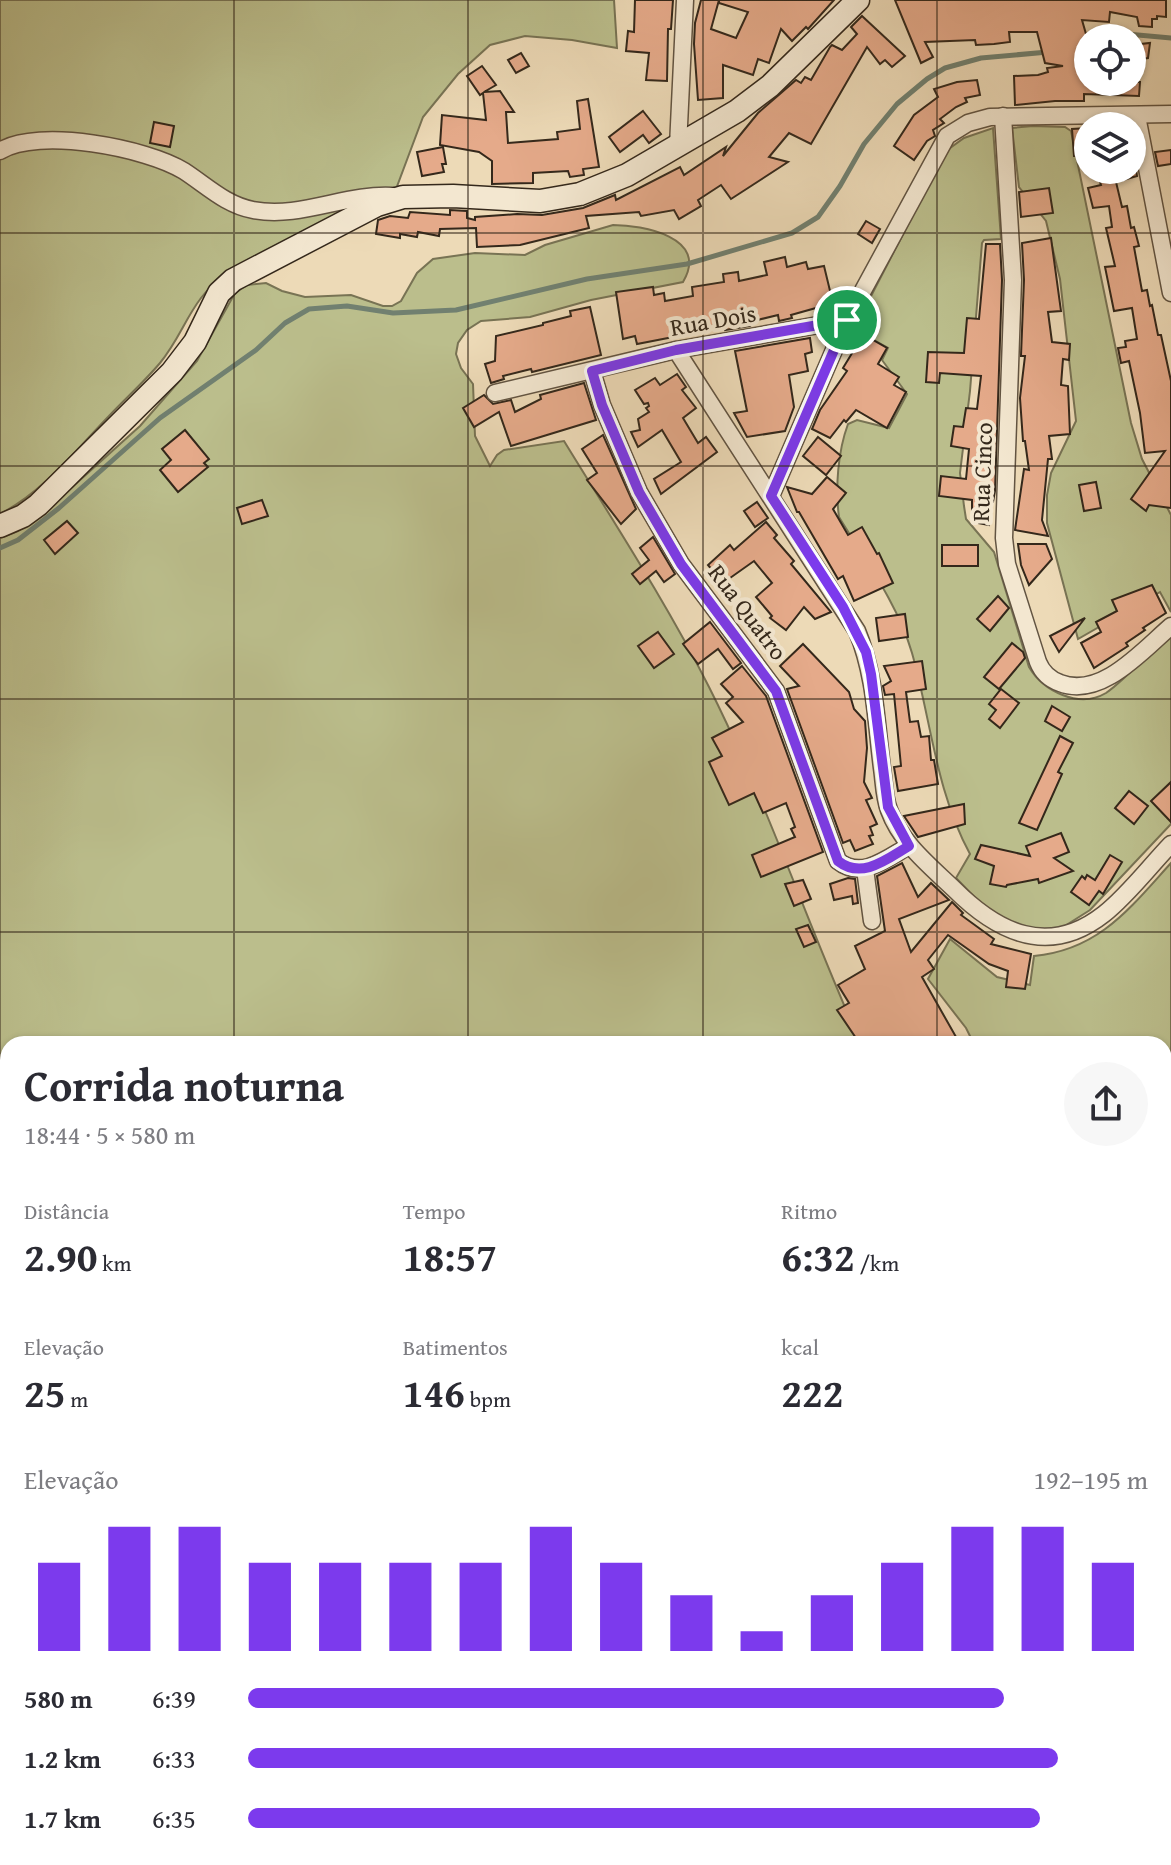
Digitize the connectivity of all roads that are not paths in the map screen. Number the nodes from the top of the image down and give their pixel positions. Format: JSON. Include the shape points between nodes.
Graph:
{"nodes":[{"id":1,"x":685,"y":0,"type":"edge"},
{"id":2,"x":858,"y":0,"type":"edge"},
{"id":3,"x":1171,"y":114,"type":"edge"},
{"id":4,"x":1146,"y":115,"type":"edge"},
{"id":5,"x":1003,"y":116,"type":"junction"},
{"id":6,"x":1074,"y":116,"type":"edge"},
{"id":7,"x":678,"y":146,"type":"junction"},
{"id":8,"x":0,"y":151,"type":"edge"},
{"id":9,"x":1146,"y":163,"type":"edge"},
{"id":10,"x":403,"y":197,"type":"junction"},
{"id":11,"x":1171,"y":293,"type":"edge"},
{"id":12,"x":847,"y":320,"type":"junction"},
{"id":13,"x":676,"y":350,"type":"junction"},
{"id":14,"x":592,"y":371,"type":"junction"},
{"id":15,"x":495,"y":393,"type":"dead end"},
{"id":16,"x":771,"y":496,"type":"junction"},
{"id":17,"x":0,"y":526,"type":"edge"},
{"id":18,"x":1171,"y":626,"type":"edge"},
{"id":19,"x":1171,"y":844,"type":"edge"},
{"id":20,"x":909,"y":846,"type":"junction"},
{"id":21,"x":865,"y":869,"type":"junction"},
{"id":22,"x":872,"y":921,"type":"dead end"}],
"edges":[{"from":1,"to":7,"type":"street"},
{"from":2,"to":7,"type":"street","via":[[770,86]]},
{"from":3,"to":4,"type":"street"},
{"from":5,"to":6,"type":"street"},
{"from":5,"to":12,"type":"street","via":[[968,123],[942,142]]},
{"from":5,"to":18,"type":"street","name":"Rua Cinco","via":[[1013,280],[1004,538],[1038,662],[1059,683],[1094,685]]},
{"from":7,"to":10,"type":"street","via":[[602,187],[558,198]]},
{"from":8,"to":10,"type":"street","via":[[47,139],[135,153],[183,171],[226,200],[262,211],[373,195]]},
{"from":9,"to":11,"type":"street"},
{"from":10,"to":17,"type":"street","via":[[377,205],[225,286],[172,372],[38,505]]},
{"from":12,"to":13,"type":"street","name":"Rua Dois"},
{"from":12,"to":16,"type":"street"},
{"from":13,"to":14,"type":"street","name":"Rua Dois"},
{"from":13,"to":16,"type":"street"},
{"from":14,"to":15,"type":"street","name":"Rua Dois"},
{"from":14,"to":21,"type":"street","name":"Rua Quatro","via":[[639,492],[681,564],[776,691],[838,861]]},
{"from":16,"to":20,"type":"street","via":[[866,652],[888,807]]},
{"from":19,"to":20,"type":"street","via":[[1105,914],[1073,931],[1041,937],[990,921]]},
{"from":20,"to":21,"type":"street"},
{"from":21,"to":22,"type":"street"}]}
